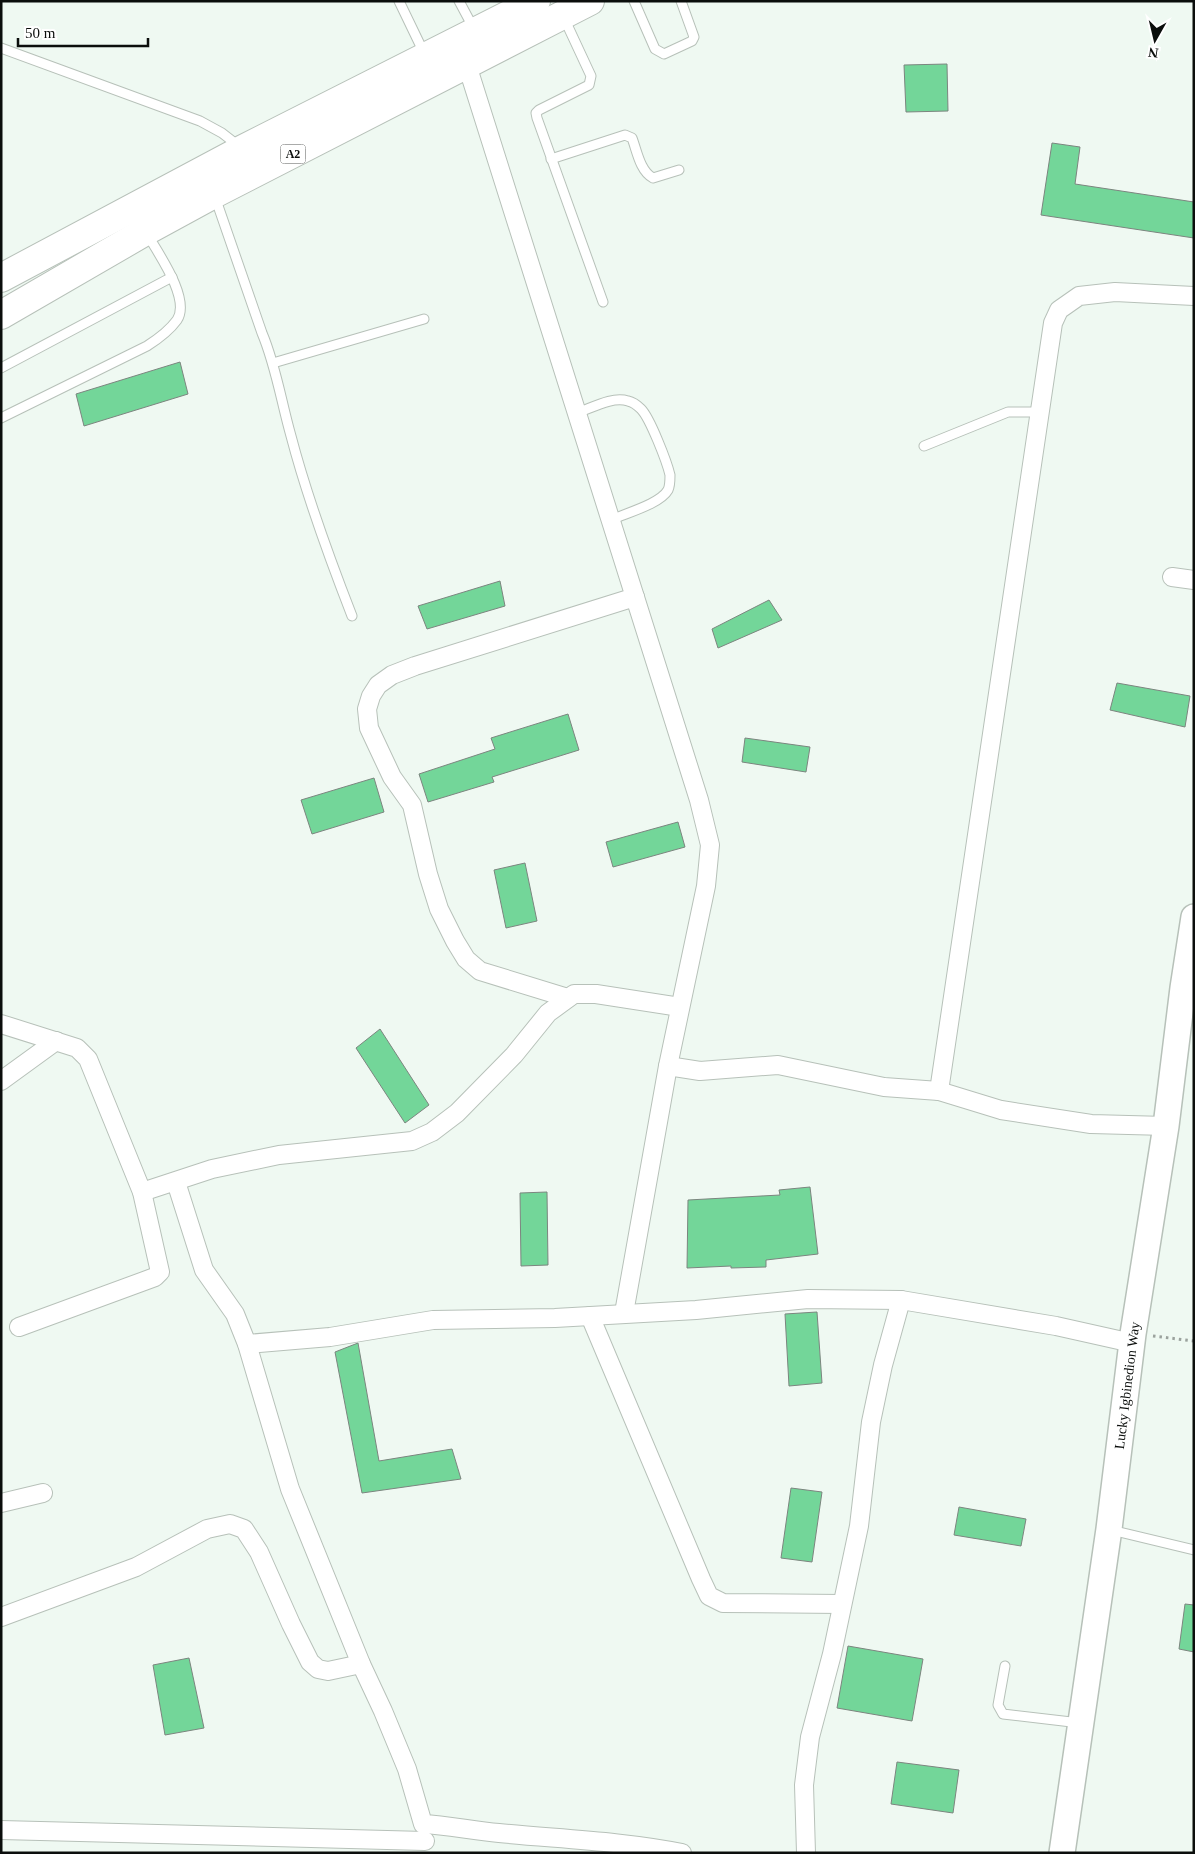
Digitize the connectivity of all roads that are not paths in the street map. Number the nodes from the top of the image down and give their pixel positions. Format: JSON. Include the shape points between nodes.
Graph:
{"nodes":[{"id":1,"x":399,"y":1,"type":"edge"},
{"id":2,"x":459,"y":1,"type":"edge"},
{"id":3,"x":536,"y":1,"type":"edge"},
{"id":4,"x":590,"y":1,"type":"edge"},
{"id":5,"x":634,"y":1,"type":"edge"},
{"id":6,"x":681,"y":1,"type":"edge"},
{"id":7,"x":562,"y":15,"type":"junction"},
{"id":8,"x":476,"y":32,"type":"junction"},
{"id":9,"x":1,"y":48,"type":"edge"},
{"id":10,"x":426,"y":56,"type":"junction"},
{"id":11,"x":467,"y":65,"type":"junction"},
{"id":12,"x":242,"y":149,"type":"junction"},
{"id":13,"x":552,"y":159,"type":"junction"},
{"id":14,"x":679,"y":170,"type":"dead end"},
{"id":15,"x":214,"y":194,"type":"junction"},
{"id":16,"x":146,"y":232,"type":"junction"},
{"id":17,"x":3,"y":274,"type":"edge"},
{"id":18,"x":172,"y":277,"type":"junction"},
{"id":19,"x":1194,"y":296,"type":"edge"},
{"id":20,"x":603,"y":302,"type":"dead end"},
{"id":21,"x":1,"y":315,"type":"edge"},
{"id":22,"x":424,"y":319,"type":"dead end"},
{"id":23,"x":273,"y":363,"type":"junction"},
{"id":24,"x":1,"y":368,"type":"edge"},
{"id":25,"x":1039,"y":412,"type":"junction"},
{"id":26,"x":577,"y":413,"type":"junction"},
{"id":27,"x":1,"y":418,"type":"edge"},
{"id":28,"x":924,"y":446,"type":"dead end"},
{"id":29,"x":611,"y":520,"type":"junction"},
{"id":30,"x":1172,"y":577,"type":"dead end"},
{"id":31,"x":1194,"y":580,"type":"edge"},
{"id":32,"x":636,"y":597,"type":"junction"},
{"id":33,"x":352,"y":616,"type":"dead end"},
{"id":34,"x":1194,"y":917,"type":"edge"},
{"id":35,"x":568,"y":998,"type":"junction"},
{"id":36,"x":680,"y":1007,"type":"junction"},
{"id":37,"x":1,"y":1024,"type":"edge"},
{"id":38,"x":56,"y":1041,"type":"junction"},
{"id":39,"x":668,"y":1066,"type":"junction"},
{"id":40,"x":1,"y":1081,"type":"edge"},
{"id":41,"x":939,"y":1091,"type":"junction"},
{"id":42,"x":1166,"y":1126,"type":"junction"},
{"id":43,"x":176,"y":1182,"type":"junction"},
{"id":44,"x":142,"y":1192,"type":"junction"},
{"id":45,"x":901,"y":1300,"type":"junction"},
{"id":46,"x":624,"y":1313,"type":"junction"},
{"id":47,"x":590,"y":1316,"type":"junction"},
{"id":48,"x":19,"y":1326,"type":"dead end"},
{"id":49,"x":1132,"y":1339,"type":"junction"},
{"id":50,"x":247,"y":1344,"type":"junction"},
{"id":51,"x":43,"y":1493,"type":"dead end"},
{"id":52,"x":1,"y":1503,"type":"edge"},
{"id":53,"x":1109,"y":1529,"type":"junction"},
{"id":54,"x":1194,"y":1550,"type":"edge"},
{"id":55,"x":842,"y":1604,"type":"junction"},
{"id":56,"x":1,"y":1617,"type":"edge"},
{"id":57,"x":361,"y":1664,"type":"junction"},
{"id":58,"x":1005,"y":1666,"type":"dead end"},
{"id":59,"x":1080,"y":1723,"type":"junction"},
{"id":60,"x":1,"y":1830,"type":"edge"},
{"id":61,"x":424,"y":1839,"type":"edge"},
{"id":62,"x":682,"y":1853,"type":"edge"},
{"id":63,"x":806,"y":1853,"type":"edge"},
{"id":64,"x":1062,"y":1853,"type":"edge"}],
"edges":[{"from":1,"to":10,"type":"lane"},
{"from":2,"to":8,"type":"lane"},
{"from":3,"to":8,"type":"highway","number":"A2"},
{"from":4,"to":7,"type":"highway","number":"A2"},
{"from":5,"to":6,"type":"lane","via":[[655,49],[664,54],[694,37]]},
{"from":7,"to":11,"type":"highway","number":"A2"},
{"from":7,"to":13,"type":"lane","via":[[591,81],[536,113]]},
{"from":8,"to":10,"type":"highway","number":"A2"},
{"from":9,"to":12,"type":"lane","via":[[200,121]]},
{"from":10,"to":12,"type":"highway","number":"A2"},
{"from":11,"to":15,"type":"highway","number":"A2"},
{"from":11,"to":26,"type":"street"},
{"from":12,"to":17,"type":"highway","number":"A2"},
{"from":13,"to":14,"type":"lane","via":[[625,135],[632,138],[648,176],[653,178]]},
{"from":13,"to":20,"type":"lane"},
{"from":15,"to":16,"type":"highway","number":"A2"},
{"from":15,"to":23,"type":"lane"},
{"from":16,"to":18,"type":"lane"},
{"from":16,"to":21,"type":"highway","number":"A2"},
{"from":18,"to":24,"type":"lane"},
{"from":18,"to":27,"type":"lane","via":[[181,302],[178,319],[163,335]]},
{"from":19,"to":25,"type":"street","via":[[1115,292],[1079,296],[1059,310],[1053,324]]},
{"from":22,"to":23,"type":"lane"},
{"from":23,"to":33,"type":"lane","via":[[290,436]]},
{"from":25,"to":28,"type":"lane","via":[[1008,412]]},
{"from":25,"to":41,"type":"street"},
{"from":26,"to":29,"type":"street"},
{"from":26,"to":29,"type":"lane","via":[[612,401],[630,401],[648,418],[669,474],[669,488],[664,495]]},
{"from":29,"to":32,"type":"street"},
{"from":30,"to":31,"type":"street"},
{"from":32,"to":35,"type":"street","via":[[392,675],[378,685],[367,710],[369,728],[376,744],[392,777],[412,805],[439,909],[466,959],[480,970]]},
{"from":32,"to":36,"type":"street","via":[[710,845],[706,886]]},
{"from":34,"to":42,"type":"street","name":"Lucky Igbinedion Way"},
{"from":35,"to":36,"type":"street","via":[[574,994],[596,994]]},
{"from":35,"to":43,"type":"street","via":[[548,1013],[514,1055],[457,1114],[432,1132],[412,1141],[279,1155],[212,1169]]},
{"from":36,"to":39,"type":"street"},
{"from":37,"to":38,"type":"street"},
{"from":38,"to":40,"type":"street"},
{"from":38,"to":44,"type":"street","via":[[77,1048],[88,1059]]},
{"from":39,"to":41,"type":"street","via":[[700,1071],[778,1065],[884,1087]]},
{"from":39,"to":46,"type":"street"},
{"from":41,"to":42,"type":"street","via":[[1001,1110],[1082,1123]]},
{"from":42,"to":49,"type":"street","name":"Lucky Igbinedion Way"},
{"from":43,"to":44,"type":"street"},
{"from":43,"to":50,"type":"street","via":[[204,1270],[235,1314]]},
{"from":44,"to":48,"type":"street","via":[[160,1272],[155,1277]]},
{"from":45,"to":46,"type":"street","via":[[808,1299]]},
{"from":45,"to":49,"type":"street"},
{"from":45,"to":55,"type":"street","via":[[871,1422],[859,1526]]},
{"from":46,"to":47,"type":"street"},
{"from":47,"to":50,"type":"street","via":[[433,1320],[330,1337]]},
{"from":47,"to":55,"type":"street","via":[[710,1596],[723,1603]]},
{"from":49,"to":53,"type":"street","name":"Lucky Igbinedion Way"},
{"from":50,"to":57,"type":"street","via":[[290,1489]]},
{"from":51,"to":52,"type":"street"},
{"from":53,"to":54,"type":"lane"},
{"from":53,"to":59,"type":"street","name":"Lucky Igbinedion Way"},
{"from":55,"to":63,"type":"street","via":[[810,1737],[804,1785]]},
{"from":56,"to":57,"type":"street","via":[[136,1567],[207,1529],[230,1524],[244,1529],[259,1552],[310,1662],[318,1669],[328,1671]]},
{"from":57,"to":61,"type":"street","via":[[407,1769]]},
{"from":58,"to":59,"type":"lane","via":[[998,1705],[1003,1714]]},
{"from":59,"to":64,"type":"street","name":"Lucky Igbinedion Way"},
{"from":60,"to":61,"type":"street"},
{"from":61,"to":62,"type":"street","via":[[446,1825]]}]}
